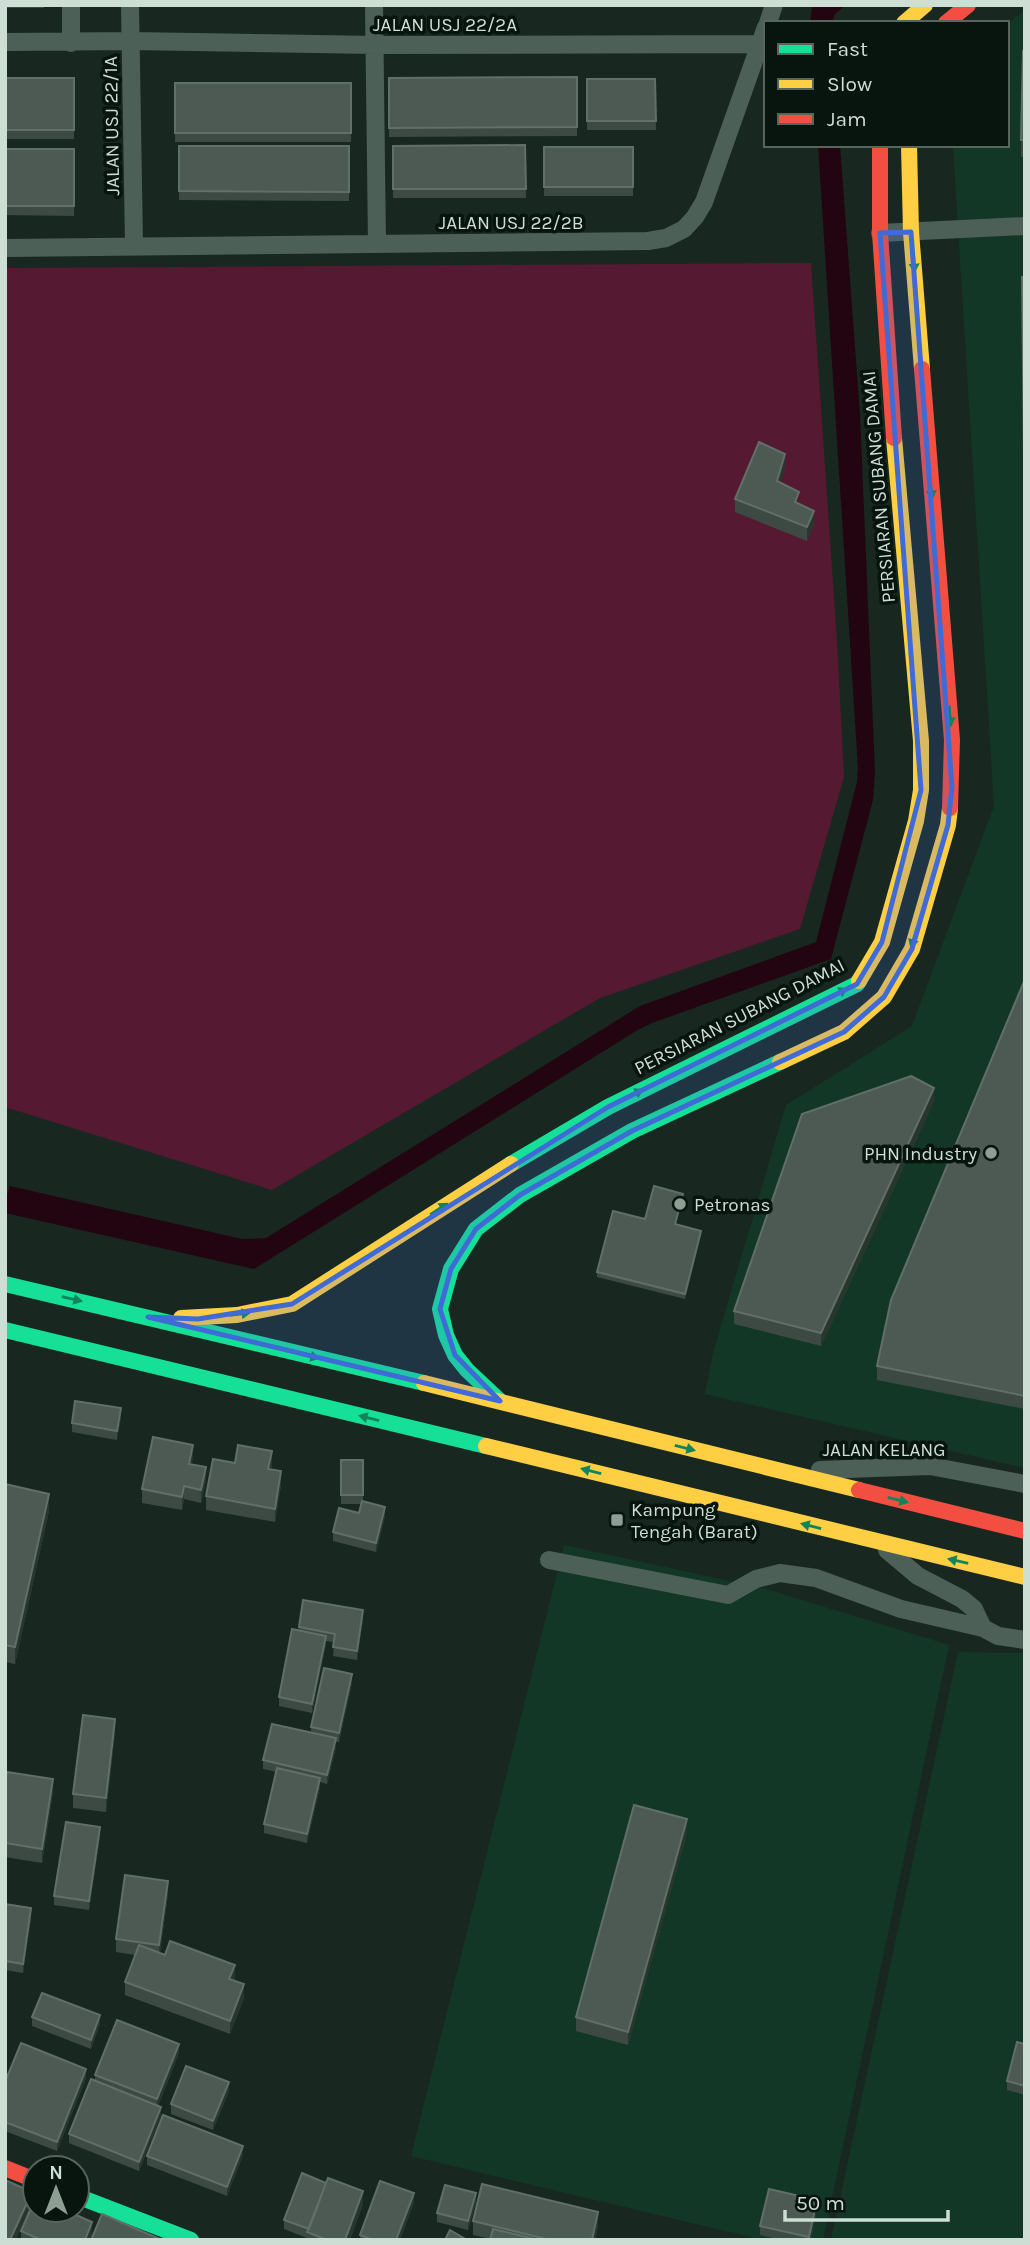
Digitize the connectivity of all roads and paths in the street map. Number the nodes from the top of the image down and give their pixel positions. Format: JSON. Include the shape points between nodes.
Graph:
{"nodes":[{"id":1,"x":71,"y":5,"type":"edge"},
{"id":2,"x":130,"y":5,"type":"edge"},
{"id":3,"x":374,"y":5,"type":"edge"},
{"id":4,"x":925,"y":5,"type":"edge"},
{"id":5,"x":968,"y":5,"type":"edge"},
{"id":6,"x":906,"y":21,"type":"edge"},
{"id":7,"x":948,"y":21,"type":"edge"},
{"id":8,"x":764,"y":31,"type":"edge"},
{"id":9,"x":131,"y":41,"type":"junction"},
{"id":10,"x":5,"y":42,"type":"edge"},
{"id":11,"x":71,"y":43,"type":"junction"},
{"id":12,"x":374,"y":45,"type":"junction"},
{"id":13,"x":880,"y":147,"type":"edge"},
{"id":14,"x":909,"y":147,"type":"edge"},
{"id":15,"x":1025,"y":226,"type":"edge"},
{"id":16,"x":911,"y":232,"type":"junction"},
{"id":17,"x":880,"y":233,"type":"junction"},
{"id":18,"x":377,"y":243,"type":"junction"},
{"id":19,"x":134,"y":245,"type":"junction"},
{"id":20,"x":5,"y":248,"type":"edge"},
{"id":21,"x":5,"y":1284,"type":"edge"},
{"id":22,"x":148,"y":1317,"type":"junction"},
{"id":23,"x":5,"y":1330,"type":"edge"},
{"id":24,"x":55,"y":1341,"type":"junction"},
{"id":25,"x":5,"y":1342,"type":"edge"},
{"id":26,"x":500,"y":1401,"type":"junction"},
{"id":27,"x":784,"y":1473,"type":"junction"},
{"id":28,"x":1025,"y":1484,"type":"edge"},
{"id":29,"x":1025,"y":1531,"type":"edge"},
{"id":30,"x":878,"y":1542,"type":"junction"},
{"id":31,"x":548,"y":1560,"type":"dead end"},
{"id":32,"x":1025,"y":1577,"type":"edge"},
{"id":33,"x":983,"y":1628,"type":"junction"},
{"id":34,"x":1025,"y":1640,"type":"edge"},
{"id":35,"x":91,"y":2201,"type":"edge"},
{"id":36,"x":191,"y":2240,"type":"edge"}],
"edges":[{"from":1,"to":11,"type":"street"},
{"from":2,"to":9,"type":"street","name":"JALAN USJ 22/1A"},
{"from":3,"to":12,"type":"street"},
{"from":4,"to":6,"type":"main road"},
{"from":5,"to":7,"type":"main road"},
{"from":8,"to":12,"type":"street","name":"JALAN USJ 22/2A"},
{"from":8,"to":18,"type":"street","name":"JALAN USJ 22/2B","via":[[704,202],[684,229],[666,239]]},
{"from":9,"to":11,"type":"street","name":"JALAN USJ 22/2A"},
{"from":9,"to":12,"type":"street","name":"JALAN USJ 22/2A"},
{"from":9,"to":19,"type":"street","name":"JALAN USJ 22/1A"},
{"from":10,"to":11,"type":"street","name":"JALAN USJ 22/2A"},
{"from":12,"to":18,"type":"street"},
{"from":13,"to":17,"type":"main road","name":"PERSIARAN SUBANG DAMAI"},
{"from":14,"to":16,"type":"main road"},
{"from":15,"to":16,"type":"street"},
{"from":16,"to":17,"type":"street"},
{"from":16,"to":26,"type":"main road","one_way":true,"via":[[952,740],[948,825],[912,948],[884,997],[844,1031],[632,1131],[520,1195],[476,1229],[454,1262],[440,1309],[455,1355]]},
{"from":22,"to":17,"type":"main road","name":"PERSIARAN SUBANG DAMAI","one_way":true,"via":[[198,1319],[292,1304],[608,1107],[857,984],[882,942],[921,790],[921,741]]},
{"from":18,"to":19,"type":"street","name":"JALAN USJ 22/2B"},
{"from":19,"to":20,"type":"street","name":"JALAN USJ 22/2B"},
{"from":21,"to":22,"type":"main road","one_way":true},
{"from":22,"to":26,"type":"main road","one_way":true},
{"from":23,"to":24,"type":"main road"},
{"from":24,"to":25,"type":"main road"},
{"from":30,"to":24,"type":"main road","one_way":true},
{"from":26,"to":27,"type":"main road","one_way":true},
{"from":27,"to":28,"type":"street","name":"JALAN KELANG","via":[[930,1466]]},
{"from":27,"to":29,"type":"main road","one_way":true},
{"from":32,"to":30,"type":"main road","one_way":true},
{"from":30,"to":33,"type":"street","via":[[918,1576],[962,1599],[974,1609]]},
{"from":31,"to":33,"type":"street","via":[[727,1595],[756,1579],[780,1573],[804,1576],[901,1609]]},
{"from":33,"to":34,"type":"street","via":[[998,1636]]},
{"from":35,"to":36,"type":"main road"}]}
